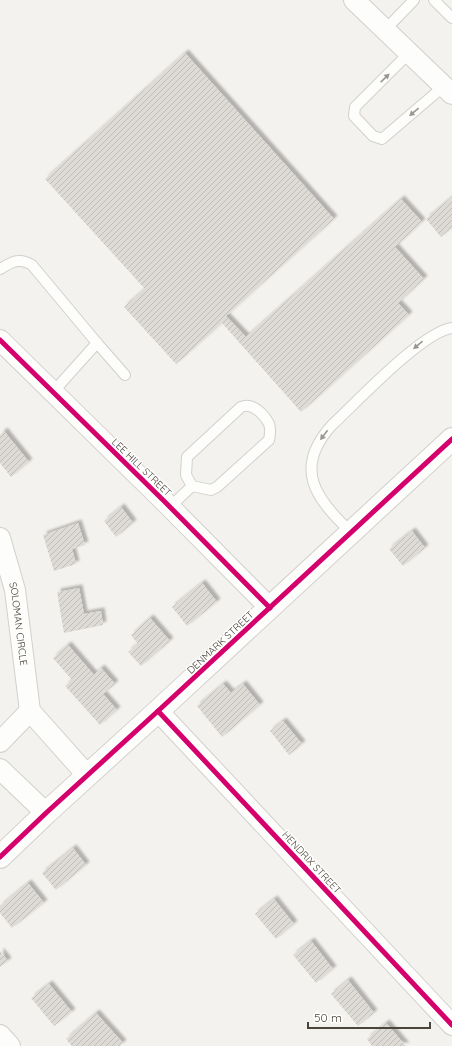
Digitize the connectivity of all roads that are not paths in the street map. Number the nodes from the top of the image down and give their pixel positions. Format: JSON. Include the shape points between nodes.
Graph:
{"nodes":[{"id":1,"x":354,"y":0,"type":"edge"},
{"id":2,"x":414,"y":0,"type":"edge"},
{"id":3,"x":434,"y":0,"type":"edge"},
{"id":4,"x":452,"y":18,"type":"edge"},
{"id":5,"x":385,"y":30,"type":"junction"},
{"id":6,"x":409,"y":54,"type":"junction"},
{"id":7,"x":448,"y":90,"type":"edge"},
{"id":8,"x":0,"y":269,"type":"edge"},
{"id":9,"x":452,"y":328,"type":"edge"},
{"id":10,"x":0,"y":340,"type":"edge"},
{"id":11,"x":97,"y":343,"type":"junction"},
{"id":12,"x":125,"y":375,"type":"dead end"},
{"id":13,"x":52,"y":392,"type":"junction"},
{"id":14,"x":452,"y":439,"type":"edge"},
{"id":15,"x":192,"y":486,"type":"junction"},
{"id":16,"x":170,"y":507,"type":"junction"},
{"id":17,"x":351,"y":532,"type":"junction"},
{"id":18,"x":0,"y":538,"type":"edge"},
{"id":19,"x":270,"y":608,"type":"junction"},
{"id":20,"x":30,"y":711,"type":"junction"},
{"id":21,"x":158,"y":711,"type":"junction"},
{"id":22,"x":0,"y":742,"type":"edge"},
{"id":23,"x":0,"y":769,"type":"edge"},
{"id":24,"x":87,"y":775,"type":"junction"},
{"id":25,"x":46,"y":813,"type":"junction"},
{"id":26,"x":0,"y":857,"type":"edge"},
{"id":27,"x":452,"y":1025,"type":"edge"},
{"id":28,"x":0,"y":1035,"type":"edge"},
{"id":29,"x":10,"y":1046,"type":"edge"}],
"edges":[{"from":1,"to":5,"type":"street"},
{"from":2,"to":5,"type":"lane"},
{"from":3,"to":4,"type":"lane"},
{"from":5,"to":6,"type":"street"},
{"from":6,"to":7,"type":"street"},
{"from":7,"to":6,"type":"lane","one_way":true,"via":[[382,139],[373,136],[354,116],[355,107]]},
{"from":8,"to":11,"type":"lane","via":[[15,261],[24,260],[32,265]]},
{"from":9,"to":17,"type":"lane","one_way":true,"via":[[426,338],[412,350],[332,425],[318,443],[311,465],[313,484],[336,518]]},
{"from":10,"to":13,"type":"street","name":"LEE HILL STREET"},
{"from":11,"to":12,"type":"lane"},
{"from":11,"to":13,"type":"lane"},
{"from":13,"to":16,"type":"street","name":"LEE HILL STREET"},
{"from":14,"to":17,"type":"street","name":"DENMARK STREET"},
{"from":15,"to":15,"type":"lane","via":[[211,490],[217,487],[269,440],[269,424],[254,406],[247,404],[241,407],[187,457],[186,475]]},
{"from":15,"to":16,"type":"lane"},
{"from":16,"to":19,"type":"street","name":"LEE HILL STREET"},
{"from":17,"to":19,"type":"street","name":"DENMARK STREET"},
{"from":18,"to":20,"type":"street","name":"SOLOMAN CIRCLE","via":[[15,590]]},
{"from":19,"to":21,"type":"street","name":"DENMARK STREET"},
{"from":20,"to":22,"type":"street"},
{"from":20,"to":24,"type":"street"},
{"from":21,"to":24,"type":"street","name":"DENMARK STREET"},
{"from":21,"to":27,"type":"street","name":"HENDRIX STREET"},
{"from":23,"to":25,"type":"street"},
{"from":24,"to":25,"type":"street","name":"DENMARK STREET"},
{"from":25,"to":26,"type":"street","name":"DENMARK STREET"},
{"from":28,"to":29,"type":"street"}]}
